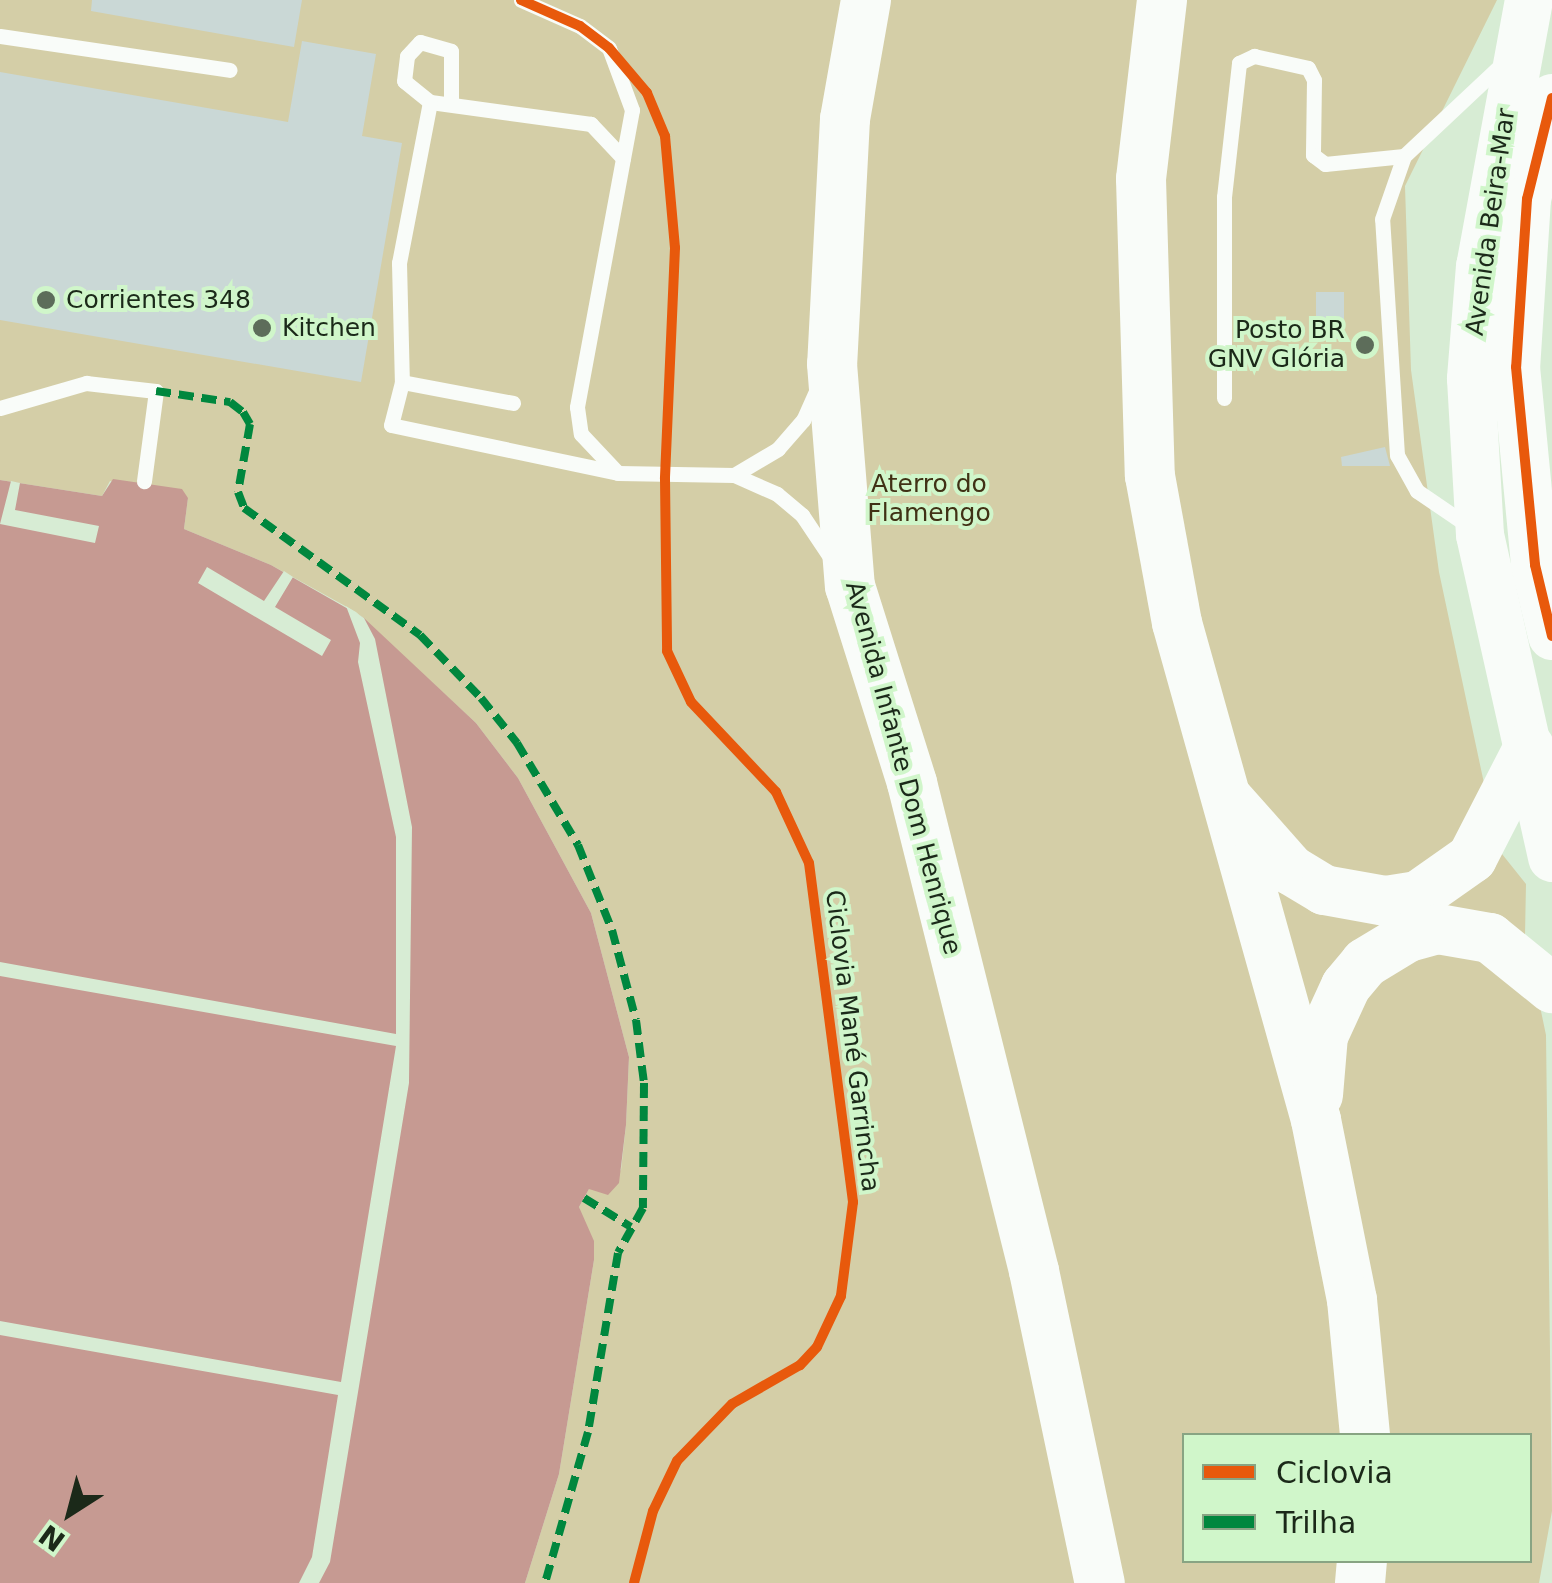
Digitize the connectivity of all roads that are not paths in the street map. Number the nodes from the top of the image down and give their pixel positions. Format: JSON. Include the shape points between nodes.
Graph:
{"nodes":[{"id":1,"x":524,"y":0,"type":"edge"},
{"id":2,"x":866,"y":0,"type":"edge"},
{"id":3,"x":1162,"y":0,"type":"edge"},
{"id":4,"x":1529,"y":0,"type":"edge"},
{"id":5,"x":0,"y":36,"type":"edge"},
{"id":6,"x":1515,"y":51,"type":"junction"},
{"id":7,"x":230,"y":70,"type":"dead end"},
{"id":8,"x":1552,"y":98,"type":"edge"},
{"id":9,"x":430,"y":102,"type":"junction"},
{"id":10,"x":451,"y":104,"type":"junction"},
{"id":11,"x":1404,"y":156,"type":"junction"},
{"id":12,"x":623,"y":158,"type":"junction"},
{"id":13,"x":832,"y":364,"type":"junction"},
{"id":14,"x":402,"y":382,"type":"junction"},
{"id":15,"x":1224,"y":398,"type":"dead end"},
{"id":16,"x":513,"y":404,"type":"dead end"},
{"id":17,"x":0,"y":408,"type":"edge"},
{"id":18,"x":618,"y":473,"type":"junction"},
{"id":19,"x":734,"y":475,"type":"junction"},
{"id":20,"x":144,"y":481,"type":"dead end"},
{"id":21,"x":1480,"y":534,"type":"junction"},
{"id":22,"x":1544,"y":549,"type":"edge"},
{"id":23,"x":850,"y":586,"type":"junction"},
{"id":24,"x":1552,"y":636,"type":"edge"},
{"id":25,"x":1529,"y":746,"type":"junction"},
{"id":26,"x":1222,"y":791,"type":"junction"},
{"id":27,"x":1552,"y":858,"type":"edge"},
{"id":28,"x":1552,"y":988,"type":"edge"},
{"id":29,"x":1316,"y":1120,"type":"junction"},
{"id":30,"x":1365,"y":1433,"type":"edge"},
{"id":31,"x":1100,"y":1583,"type":"edge"}],
"edges":[{"from":1,"to":12,"type":"lane","via":[[609,48],[632,110]]},
{"from":2,"to":13,"type":"highway","name":"Avenida Infante Dom Henrique","via":[[845,119]]},
{"from":3,"to":26,"type":"highway","via":[[1140,179],[1150,476],[1177,624]]},
{"from":4,"to":6,"type":"main road","name":"Avenida Beira-Mar"},
{"from":5,"to":7,"type":"lane"},
{"from":6,"to":11,"type":"lane"},
{"from":6,"to":21,"type":"main road","name":"Avenida Beira-Mar","via":[[1477,304],[1472,379]]},
{"from":8,"to":22,"type":"main road","name":"Avenida Beira-Mar","via":[[1528,199],[1516,367]]},
{"from":9,"to":10,"type":"lane"},
{"from":9,"to":10,"type":"lane","via":[[404,82],[411,46],[420,42],[452,50]]},
{"from":9,"to":14,"type":"lane","via":[[399,263]]},
{"from":10,"to":12,"type":"lane","via":[[591,124]]},
{"from":11,"to":15,"type":"lane","via":[[1325,164],[1314,154],[1314,80],[1308,68],[1254,56],[1239,63],[1224,197]]},
{"from":11,"to":21,"type":"lane","via":[[1382,219],[1397,456],[1417,491]]},
{"from":12,"to":18,"type":"lane","via":[[576,407],[581,434]]},
{"from":13,"to":19,"type":"lane","via":[[790,435]]},
{"from":13,"to":23,"type":"highway","name":"Avenida Infante Dom Henrique"},
{"from":14,"to":16,"type":"lane"},
{"from":14,"to":18,"type":"lane","via":[[391,425]]},
{"from":17,"to":20,"type":"lane","via":[[86,383],[156,391]]},
{"from":18,"to":19,"type":"lane"},
{"from":19,"to":23,"type":"lane","via":[[777,494],[802,515]]},
{"from":21,"to":25,"type":"main road","name":"Avenida Beira-Mar"},
{"from":22,"to":24,"type":"main road","name":"Avenida Beira-Mar"},
{"from":23,"to":31,"type":"highway","name":"Avenida Infante Dom Henrique","via":[[912,783],[1034,1271]]},
{"from":25,"to":26,"type":"highway","via":[[1489,836],[1472,858],[1418,896],[1386,902],[1324,890],[1291,870]]},
{"from":25,"to":27,"type":"main road","name":"Avenida Beira-Mar"},
{"from":26,"to":29,"type":"highway"},
{"from":28,"to":29,"type":"highway","via":[[1514,954],[1462,930],[1438,930],[1385,948],[1346,986],[1323,1036]]},
{"from":29,"to":30,"type":"highway","via":[[1352,1300]]}]}
